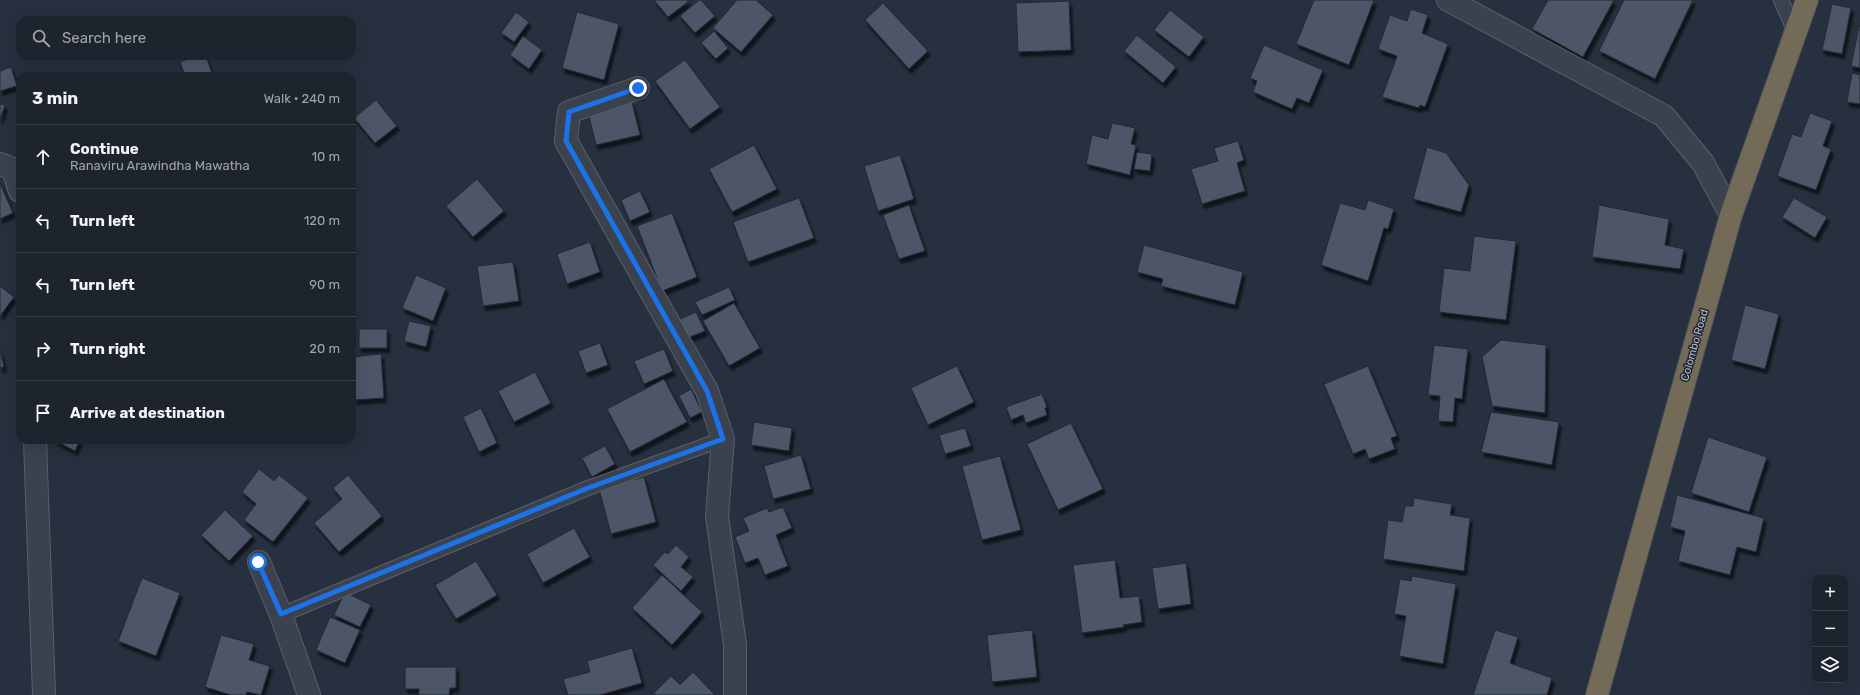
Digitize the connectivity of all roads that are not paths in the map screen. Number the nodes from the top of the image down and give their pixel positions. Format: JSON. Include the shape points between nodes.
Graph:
{"nodes":[{"id":1,"x":1448,"y":0,"type":"edge"},
{"id":2,"x":1781,"y":0,"type":"edge"},
{"id":3,"x":1807,"y":0,"type":"edge"},
{"id":4,"x":1795,"y":32,"type":"junction"},
{"id":5,"x":638,"y":88,"type":"dead end"},
{"id":6,"x":0,"y":164,"type":"edge"},
{"id":7,"x":16,"y":178,"type":"edge"},
{"id":8,"x":1731,"y":215,"type":"junction"},
{"id":9,"x":723,"y":439,"type":"junction"},
{"id":10,"x":35,"y":444,"type":"edge"},
{"id":11,"x":258,"y":562,"type":"dead end"},
{"id":12,"x":281,"y":614,"type":"junction"},
{"id":13,"x":44,"y":695,"type":"edge"},
{"id":14,"x":309,"y":695,"type":"edge"},
{"id":15,"x":735,"y":695,"type":"edge"},
{"id":16,"x":1597,"y":695,"type":"edge"}],
"edges":[{"from":1,"to":8,"type":"street","via":[[1664,116],[1703,163]]},
{"from":2,"to":4,"type":"lane"},
{"from":3,"to":4,"type":"highway","name":"Colombo Road"},
{"from":4,"to":8,"type":"highway","name":"Colombo Road"},
{"from":5,"to":9,"type":"street","via":[[569,112],[566,141],[707,391]]},
{"from":6,"to":7,"type":"street","via":[[13,169]]},
{"from":8,"to":16,"type":"highway","name":"Colombo Road"},
{"from":9,"to":12,"type":"lane","via":[[588,488]]},
{"from":9,"to":15,"type":"street","via":[[717,516],[735,645]]},
{"from":10,"to":13,"type":"street"},
{"from":11,"to":12,"type":"street"},
{"from":12,"to":14,"type":"street"}]}
